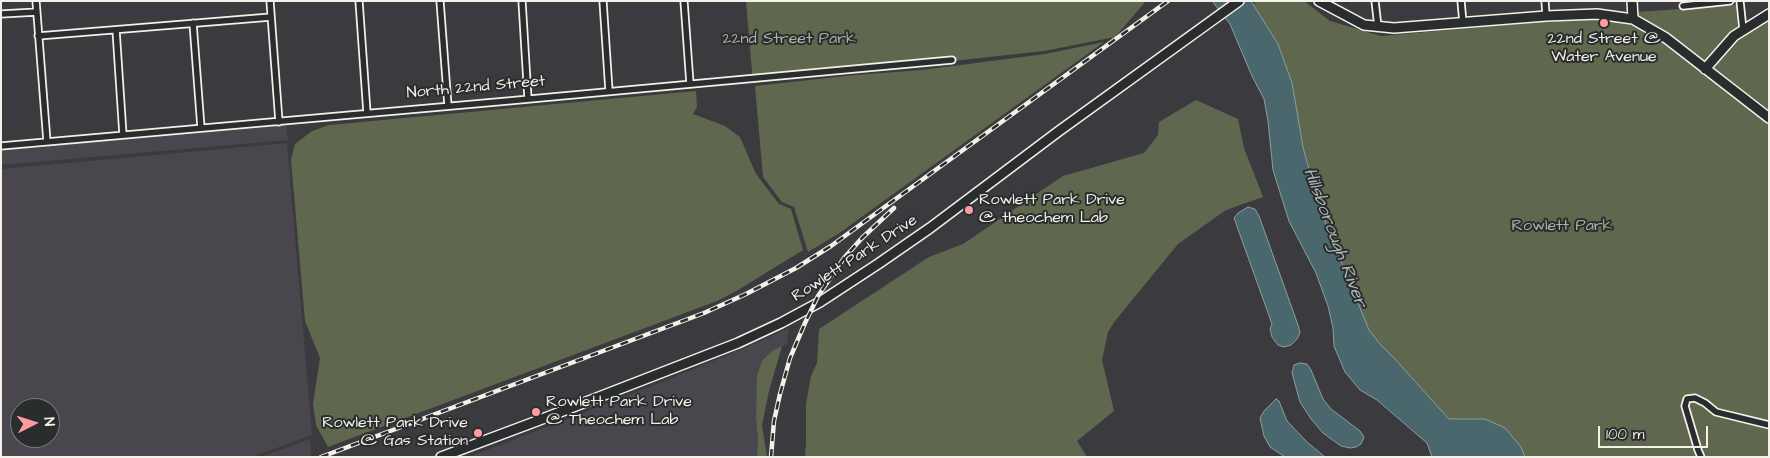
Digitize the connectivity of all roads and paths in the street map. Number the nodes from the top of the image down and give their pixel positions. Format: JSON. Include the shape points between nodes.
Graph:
{"nodes":[{"id":1,"x":36,"y":1,"type":"edge"},
{"id":2,"x":270,"y":1,"type":"edge"},
{"id":3,"x":359,"y":1,"type":"edge"},
{"id":4,"x":440,"y":1,"type":"edge"},
{"id":5,"x":522,"y":1,"type":"edge"},
{"id":6,"x":602,"y":1,"type":"edge"},
{"id":7,"x":684,"y":1,"type":"edge"},
{"id":8,"x":1239,"y":1,"type":"edge"},
{"id":9,"x":1319,"y":1,"type":"edge"},
{"id":10,"x":1376,"y":1,"type":"edge"},
{"id":11,"x":1461,"y":1,"type":"edge"},
{"id":12,"x":1545,"y":1,"type":"edge"},
{"id":13,"x":1632,"y":1,"type":"edge"},
{"id":14,"x":1730,"y":1,"type":"edge"},
{"id":15,"x":1740,"y":1,"type":"edge"},
{"id":16,"x":1683,"y":6,"type":"dead end"},
{"id":17,"x":36,"y":12,"type":"junction"},
{"id":18,"x":1,"y":14,"type":"edge"},
{"id":19,"x":1769,"y":14,"type":"edge"},
{"id":20,"x":1546,"y":16,"type":"junction"},
{"id":21,"x":271,"y":17,"type":"junction"},
{"id":22,"x":1633,"y":19,"type":"junction"},
{"id":23,"x":193,"y":23,"type":"junction"},
{"id":24,"x":1463,"y":23,"type":"junction"},
{"id":25,"x":1378,"y":27,"type":"junction"},
{"id":26,"x":116,"y":30,"type":"junction"},
{"id":27,"x":1742,"y":30,"type":"junction"},
{"id":28,"x":38,"y":36,"type":"junction"},
{"id":29,"x":952,"y":60,"type":"dead end"},
{"id":30,"x":1705,"y":69,"type":"junction"},
{"id":31,"x":690,"y":84,"type":"junction"},
{"id":32,"x":609,"y":91,"type":"junction"},
{"id":33,"x":528,"y":99,"type":"junction"},
{"id":34,"x":448,"y":106,"type":"junction"},
{"id":35,"x":367,"y":113,"type":"junction"},
{"id":36,"x":1769,"y":118,"type":"edge"},
{"id":37,"x":280,"y":122,"type":"junction"},
{"id":38,"x":202,"y":128,"type":"junction"},
{"id":39,"x":123,"y":135,"type":"junction"},
{"id":40,"x":47,"y":142,"type":"junction"},
{"id":41,"x":1,"y":146,"type":"edge"},
{"id":42,"x":1769,"y":425,"type":"edge"},
{"id":43,"x":441,"y":457,"type":"edge"},
{"id":44,"x":1701,"y":457,"type":"edge"}],
"edges":[{"from":1,"to":17,"type":"street"},
{"from":2,"to":21,"type":"street"},
{"from":3,"to":35,"type":"street"},
{"from":4,"to":34,"type":"street"},
{"from":5,"to":33,"type":"street"},
{"from":6,"to":32,"type":"street"},
{"from":7,"to":31,"type":"street"},
{"from":8,"to":43,"type":"street","name":"Rowlett Park Drive","via":[[930,228],[820,302],[738,343]]},
{"from":9,"to":25,"type":"street","via":[[1364,25]]},
{"from":10,"to":25,"type":"street"},
{"from":11,"to":24,"type":"street"},
{"from":12,"to":20,"type":"street"},
{"from":13,"to":22,"type":"street"},
{"from":14,"to":16,"type":"street"},
{"from":15,"to":27,"type":"street"},
{"from":17,"to":18,"type":"street"},
{"from":17,"to":28,"type":"street"},
{"from":19,"to":27,"type":"street"},
{"from":20,"to":22,"type":"street","via":[[1597,14]]},
{"from":20,"to":24,"type":"street"},
{"from":21,"to":23,"type":"street"},
{"from":21,"to":37,"type":"street"},
{"from":22,"to":30,"type":"street","via":[[1666,38]]},
{"from":23,"to":26,"type":"street"},
{"from":23,"to":38,"type":"street"},
{"from":24,"to":25,"type":"street"},
{"from":26,"to":28,"type":"street"},
{"from":26,"to":39,"type":"street"},
{"from":27,"to":30,"type":"street"},
{"from":28,"to":40,"type":"street"},
{"from":29,"to":31,"type":"street","name":"North 22nd Street"},
{"from":30,"to":36,"type":"street"},
{"from":31,"to":32,"type":"street","name":"North 22nd Street"},
{"from":32,"to":33,"type":"street","name":"North 22nd Street"},
{"from":33,"to":34,"type":"street","name":"North 22nd Street"},
{"from":34,"to":35,"type":"street","name":"North 22nd Street"},
{"from":35,"to":37,"type":"street","name":"North 22nd Street"},
{"from":37,"to":38,"type":"street","name":"North 22nd Street"},
{"from":38,"to":39,"type":"street","name":"North 22nd Street"},
{"from":39,"to":40,"type":"street","name":"North 22nd Street"},
{"from":40,"to":41,"type":"street","name":"North 22nd Street"},
{"from":42,"to":44,"type":"street","via":[[1716,412],[1695,398],[1687,400],[1685,406]]}]}
